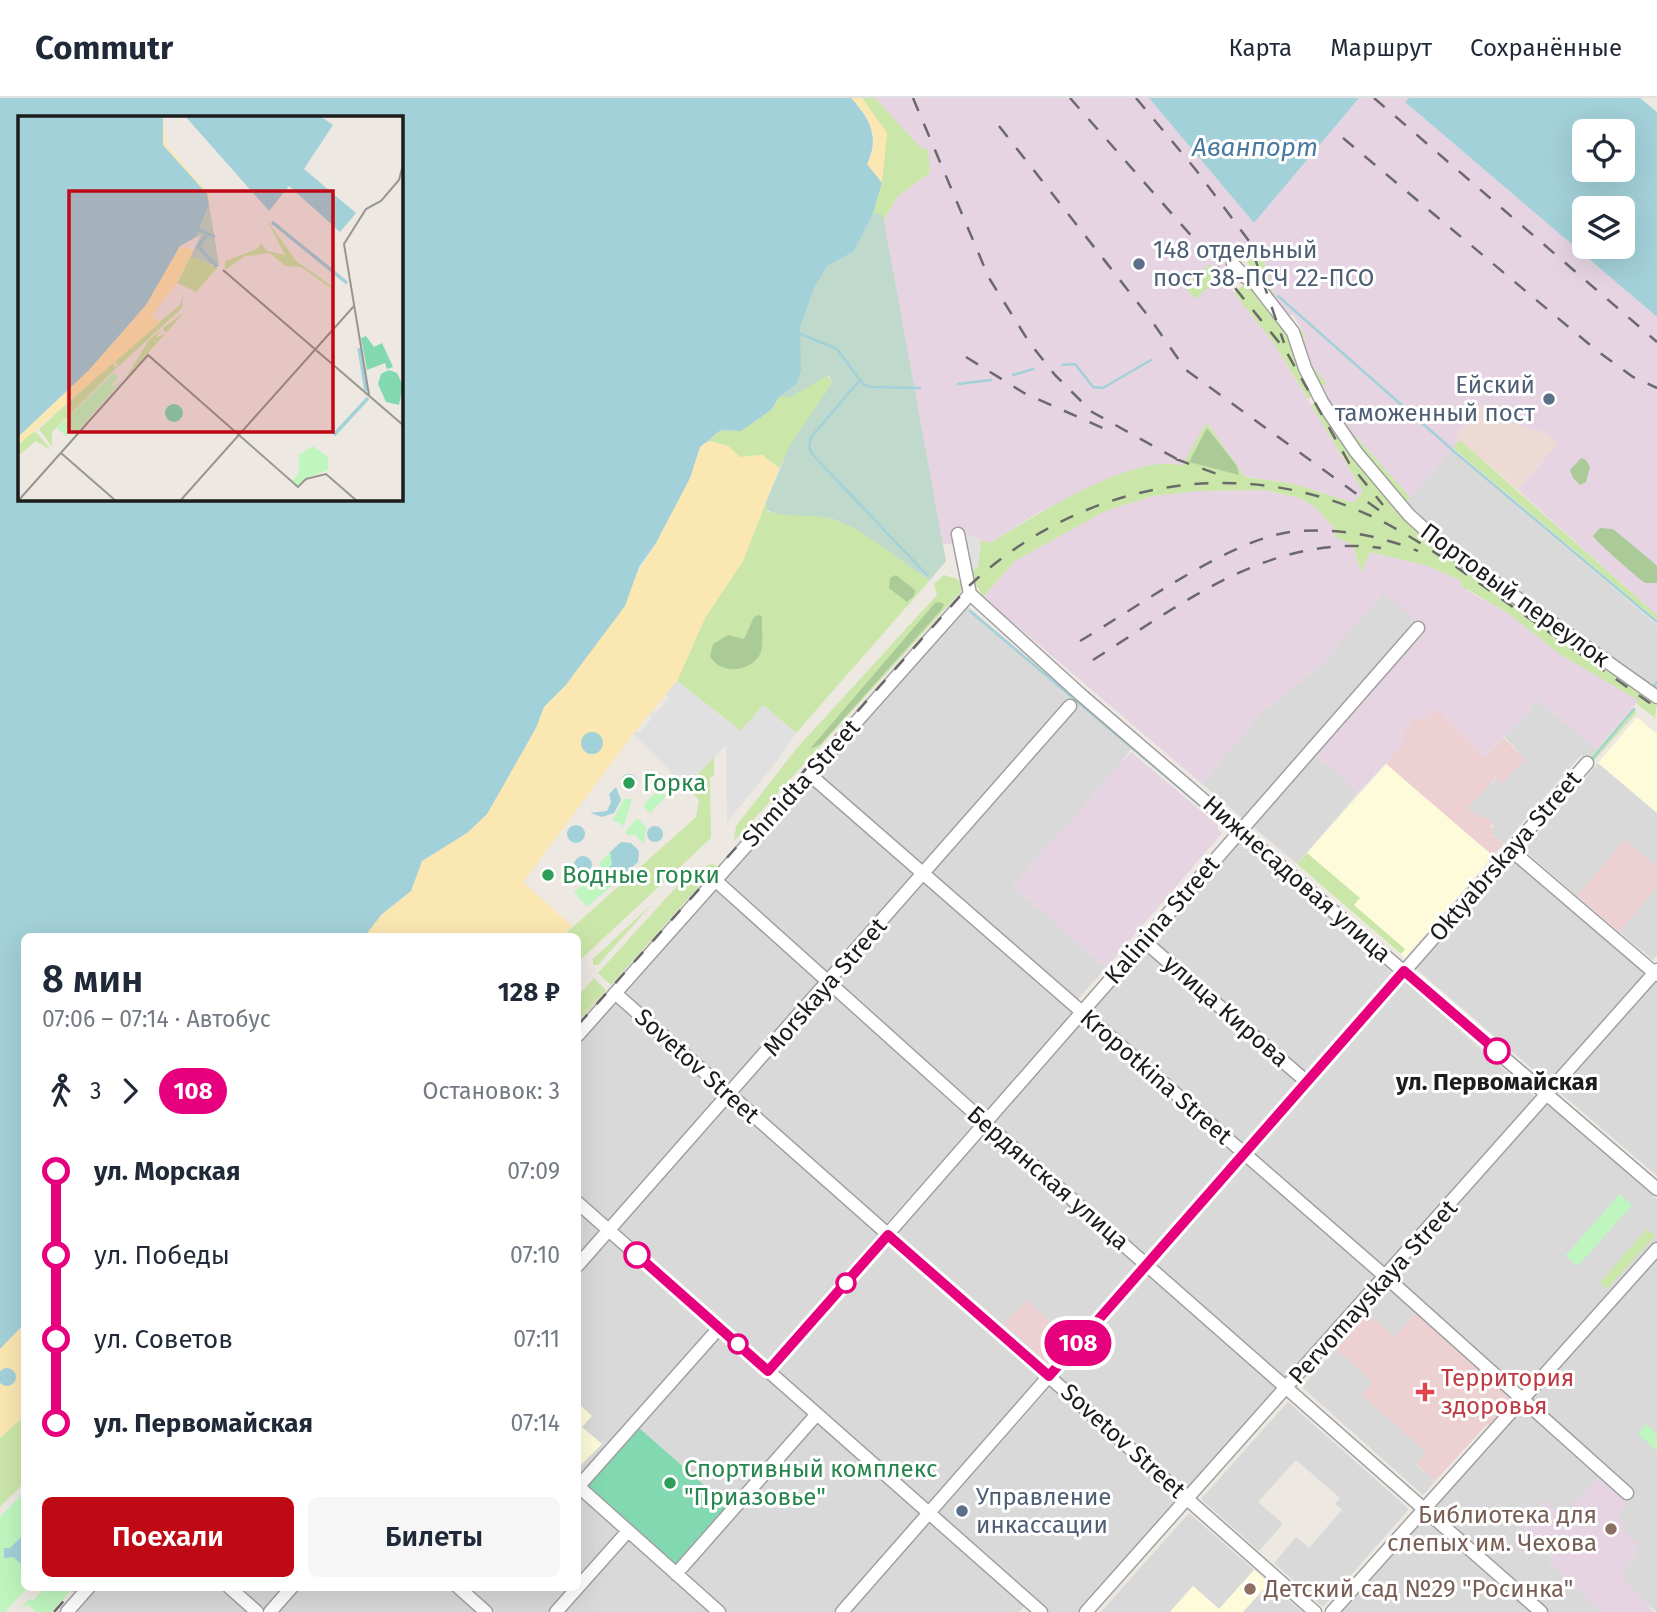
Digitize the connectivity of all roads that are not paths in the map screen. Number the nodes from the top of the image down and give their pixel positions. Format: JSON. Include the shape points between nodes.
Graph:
{"nodes":[{"id":1,"x":1233,"y":264,"type":"dead end"},
{"id":2,"x":958,"y":534,"type":"dead end"},
{"id":3,"x":970,"y":594,"type":"junction"},
{"id":4,"x":1419,"y":628,"type":"dead end"},
{"id":5,"x":1657,"y":696,"type":"edge"},
{"id":6,"x":1070,"y":706,"type":"dead end"},
{"id":7,"x":1587,"y":763,"type":"dead end"},
{"id":8,"x":809,"y":774,"type":"junction"},
{"id":9,"x":1240,"y":830,"type":"junction"},
{"id":10,"x":1511,"y":849,"type":"junction"},
{"id":11,"x":924,"y":874,"type":"junction"},
{"id":12,"x":715,"y":880,"type":"junction"},
{"id":13,"x":1144,"y":941,"type":"junction"},
{"id":14,"x":1404,"y":971,"type":"junction"},
{"id":15,"x":1656,"y":972,"type":"edge"},
{"id":16,"x":830,"y":982,"type":"junction"},
{"id":17,"x":615,"y":993,"type":"junction"},
{"id":18,"x":1082,"y":1012,"type":"junction"},
{"id":19,"x":581,"y":1032,"type":"edge"},
{"id":20,"x":1307,"y":1082,"type":"junction"},
{"id":21,"x":729,"y":1095,"type":"junction"},
{"id":22,"x":1548,"y":1095,"type":"junction"},
{"id":23,"x":985,"y":1123,"type":"junction"},
{"id":24,"x":1244,"y":1154,"type":"junction"},
{"id":25,"x":1657,"y":1189,"type":"edge"},
{"id":26,"x":581,"y":1206,"type":"edge"},
{"id":27,"x":609,"y":1230,"type":"junction"},
{"id":28,"x":888,"y":1235,"type":"junction"},
{"id":29,"x":1657,"y":1249,"type":"edge"},
{"id":30,"x":581,"y":1262,"type":"edge"},
{"id":31,"x":1146,"y":1265,"type":"junction"},
{"id":32,"x":1386,"y":1277,"type":"junction"},
{"id":33,"x":719,"y":1328,"type":"junction"},
{"id":34,"x":768,"y":1371,"type":"junction"},
{"id":35,"x":1049,"y":1376,"type":"junction"},
{"id":36,"x":1286,"y":1388,"type":"junction"},
{"id":37,"x":1523,"y":1399,"type":"junction"},
{"id":38,"x":817,"y":1414,"type":"junction"},
{"id":39,"x":581,"y":1483,"type":"edge"},
{"id":40,"x":581,"y":1489,"type":"edge"},
{"id":41,"x":1627,"y":1493,"type":"dead end"},
{"id":42,"x":1187,"y":1499,"type":"junction"},
{"id":43,"x":1424,"y":1510,"type":"junction"},
{"id":44,"x":929,"y":1513,"type":"junction"},
{"id":45,"x":628,"y":1531,"type":"junction"},
{"id":46,"x":676,"y":1574,"type":"junction"},
{"id":47,"x":581,"y":1584,"type":"edge"},
{"id":48,"x":85,"y":1591,"type":"edge"},
{"id":49,"x":233,"y":1591,"type":"edge"},
{"id":50,"x":288,"y":1591,"type":"edge"},
{"id":51,"x":462,"y":1591,"type":"edge"},
{"id":52,"x":575,"y":1591,"type":"edge"},
{"id":53,"x":67,"y":1612,"type":"edge"},
{"id":54,"x":257,"y":1612,"type":"edge"},
{"id":55,"x":270,"y":1612,"type":"edge"},
{"id":56,"x":486,"y":1612,"type":"edge"},
{"id":57,"x":556,"y":1612,"type":"edge"},
{"id":58,"x":719,"y":1612,"type":"edge"},
{"id":59,"x":842,"y":1612,"type":"edge"},
{"id":60,"x":1041,"y":1612,"type":"edge"},
{"id":61,"x":1086,"y":1612,"type":"edge"},
{"id":62,"x":1315,"y":1612,"type":"edge"},
{"id":63,"x":1332,"y":1612,"type":"edge"},
{"id":64,"x":1541,"y":1612,"type":"edge"}],
"edges":[{"from":1,"to":5,"type":"street","name":"Портовый переулок","via":[[1252,279],[1293,332],[1320,398],[1356,452],[1423,529]]},
{"from":2,"to":3,"type":"street"},
{"from":3,"to":8,"type":"street","name":"Shmidta Street"},
{"from":3,"to":9,"type":"street","name":"Нижнесадовая улица"},
{"from":4,"to":9,"type":"street","name":"Kalinina Street"},
{"from":6,"to":11,"type":"street","name":"Morskaya Street"},
{"from":7,"to":10,"type":"street","name":"Oktyabrskaya Street"},
{"from":8,"to":11,"type":"street","name":"Kropotkina Street"},
{"from":8,"to":12,"type":"street","name":"Shmidta Street"},
{"from":9,"to":13,"type":"street","name":"Kalinina Street"},
{"from":9,"to":14,"type":"street","name":"Нижнесадовая улица"},
{"from":10,"to":14,"type":"street","name":"Oktyabrskaya Street"},
{"from":10,"to":15,"type":"street"},
{"from":11,"to":16,"type":"street","name":"Morskaya Street"},
{"from":11,"to":18,"type":"street","name":"Kropotkina Street"},
{"from":12,"to":16,"type":"street","name":"Бердянская улица"},
{"from":12,"to":17,"type":"street","name":"Shmidta Street"},
{"from":13,"to":18,"type":"street","name":"Kalinina Street"},
{"from":13,"to":20,"type":"street","name":"улица Кирова"},
{"from":14,"to":20,"type":"street","name":"Oktyabrskaya Street"},
{"from":14,"to":22,"type":"street","name":"Нижнесадовая улица"},
{"from":15,"to":22,"type":"street","name":"Pervomayskaya Street"},
{"from":16,"to":21,"type":"street","name":"Morskaya Street"},
{"from":16,"to":23,"type":"street","name":"Бердянская улица"},
{"from":17,"to":19,"type":"street","name":"Shmidta Street"},
{"from":17,"to":21,"type":"street","name":"Sovetov Street"},
{"from":18,"to":23,"type":"street","name":"Kalinina Street"},
{"from":18,"to":24,"type":"street","name":"Kropotkina Street"},
{"from":20,"to":24,"type":"street","name":"Oktyabrskaya Street"},
{"from":21,"to":27,"type":"street","name":"Morskaya Street"},
{"from":21,"to":28,"type":"street","name":"Sovetov Street"},
{"from":22,"to":25,"type":"street","name":"Нижнесадовая улица"},
{"from":22,"to":32,"type":"street","name":"Pervomayskaya Street"},
{"from":23,"to":28,"type":"street","name":"Kalinina Street"},
{"from":23,"to":31,"type":"street","name":"Бердянская улица"},
{"from":24,"to":31,"type":"street","name":"Oktyabrskaya Street"},
{"from":24,"to":32,"type":"street","name":"Kropotkina Street"},
{"from":26,"to":27,"type":"street"},
{"from":27,"to":30,"type":"street","name":"Morskaya Street"},
{"from":27,"to":33,"type":"street"},
{"from":28,"to":34,"type":"street","name":"Kalinina Street"},
{"from":28,"to":35,"type":"street","name":"Sovetov Street"},
{"from":29,"to":37,"type":"street"},
{"from":31,"to":35,"type":"street","name":"Oktyabrskaya Street"},
{"from":31,"to":36,"type":"street","name":"Бердянская улица"},
{"from":32,"to":36,"type":"street","name":"Pervomayskaya Street"},
{"from":32,"to":37,"type":"street","name":"Kropotkina Street"},
{"from":33,"to":34,"type":"street"},
{"from":33,"to":39,"type":"street"},
{"from":34,"to":38,"type":"street"},
{"from":35,"to":42,"type":"street","name":"Sovetov Street"},
{"from":35,"to":44,"type":"street","name":"Oktyabrskaya Street"},
{"from":36,"to":42,"type":"street","name":"Pervomayskaya Street"},
{"from":36,"to":43,"type":"street","name":"Бердянская улица"},
{"from":37,"to":41,"type":"street","name":"Kropotkina Street"},
{"from":37,"to":43,"type":"street"},
{"from":38,"to":44,"type":"street"},
{"from":38,"to":46,"type":"street"},
{"from":40,"to":45,"type":"street"},
{"from":42,"to":61,"type":"street","name":"Pervomayskaya Street"},
{"from":42,"to":62,"type":"street","name":"Sovetov Street"},
{"from":43,"to":63,"type":"street"},
{"from":43,"to":64,"type":"street","name":"Бердянская улица"},
{"from":44,"to":59,"type":"street","name":"Oktyabrskaya Street"},
{"from":44,"to":60,"type":"street"},
{"from":45,"to":46,"type":"street"},
{"from":45,"to":47,"type":"street"},
{"from":46,"to":58,"type":"street"},
{"from":48,"to":53,"type":"street"},
{"from":49,"to":54,"type":"street"},
{"from":50,"to":55,"type":"street"},
{"from":51,"to":56,"type":"street"},
{"from":52,"to":57,"type":"street"}]}
